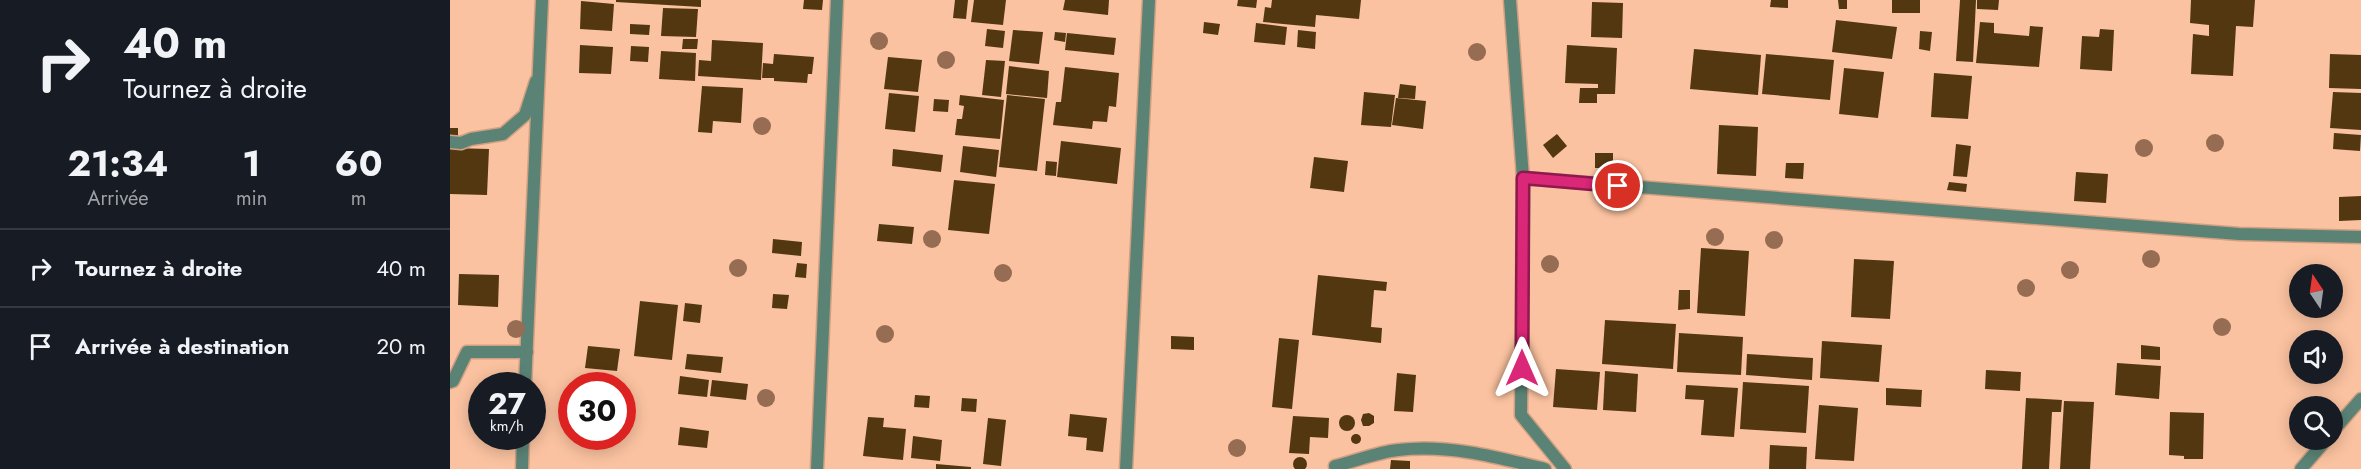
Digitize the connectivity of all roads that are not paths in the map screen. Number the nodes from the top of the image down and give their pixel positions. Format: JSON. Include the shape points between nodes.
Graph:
{"nodes":[{"id":1,"x":542,"y":0,"type":"edge"},
{"id":2,"x":837,"y":0,"type":"edge"},
{"id":3,"x":1149,"y":0,"type":"edge"},
{"id":4,"x":1510,"y":0,"type":"edge"},
{"id":5,"x":539,"y":75,"type":"junction"},
{"id":6,"x":450,"y":142,"type":"edge"},
{"id":7,"x":1523,"y":178,"type":"junction"},
{"id":8,"x":2361,"y":237,"type":"edge"},
{"id":9,"x":527,"y":352,"type":"junction"},
{"id":10,"x":526,"y":372,"type":"edge"},
{"id":11,"x":450,"y":382,"type":"edge"},
{"id":12,"x":2361,"y":399,"type":"edge"},
{"id":13,"x":2343,"y":419,"type":"edge"},
{"id":14,"x":523,"y":450,"type":"edge"},
{"id":15,"x":2317,"y":450,"type":"edge"},
{"id":16,"x":1335,"y":466,"type":"dead end"},
{"id":17,"x":522,"y":469,"type":"edge"},
{"id":18,"x":817,"y":469,"type":"edge"},
{"id":19,"x":1126,"y":469,"type":"edge"},
{"id":20,"x":1545,"y":469,"type":"edge"},
{"id":21,"x":1565,"y":469,"type":"edge"},
{"id":22,"x":2301,"y":469,"type":"edge"}],
"edges":[{"from":1,"to":5,"type":"street"},
{"from":2,"to":18,"type":"street"},
{"from":3,"to":19,"type":"street"},
{"from":4,"to":7,"type":"street"},
{"from":5,"to":6,"type":"street","via":[[525,115],[503,134],[461,144]]},
{"from":5,"to":9,"type":"street"},
{"from":7,"to":8,"type":"street","via":[[2239,234]]},
{"from":7,"to":21,"type":"street","via":[[1521,416]]},
{"from":9,"to":10,"type":"street"},
{"from":9,"to":11,"type":"street","via":[[467,352]]},
{"from":12,"to":13,"type":"street"},
{"from":14,"to":17,"type":"street"},
{"from":15,"to":22,"type":"street"},
{"from":16,"to":20,"type":"street","via":[[1398,450],[1443,449],[1496,456]]}]}
